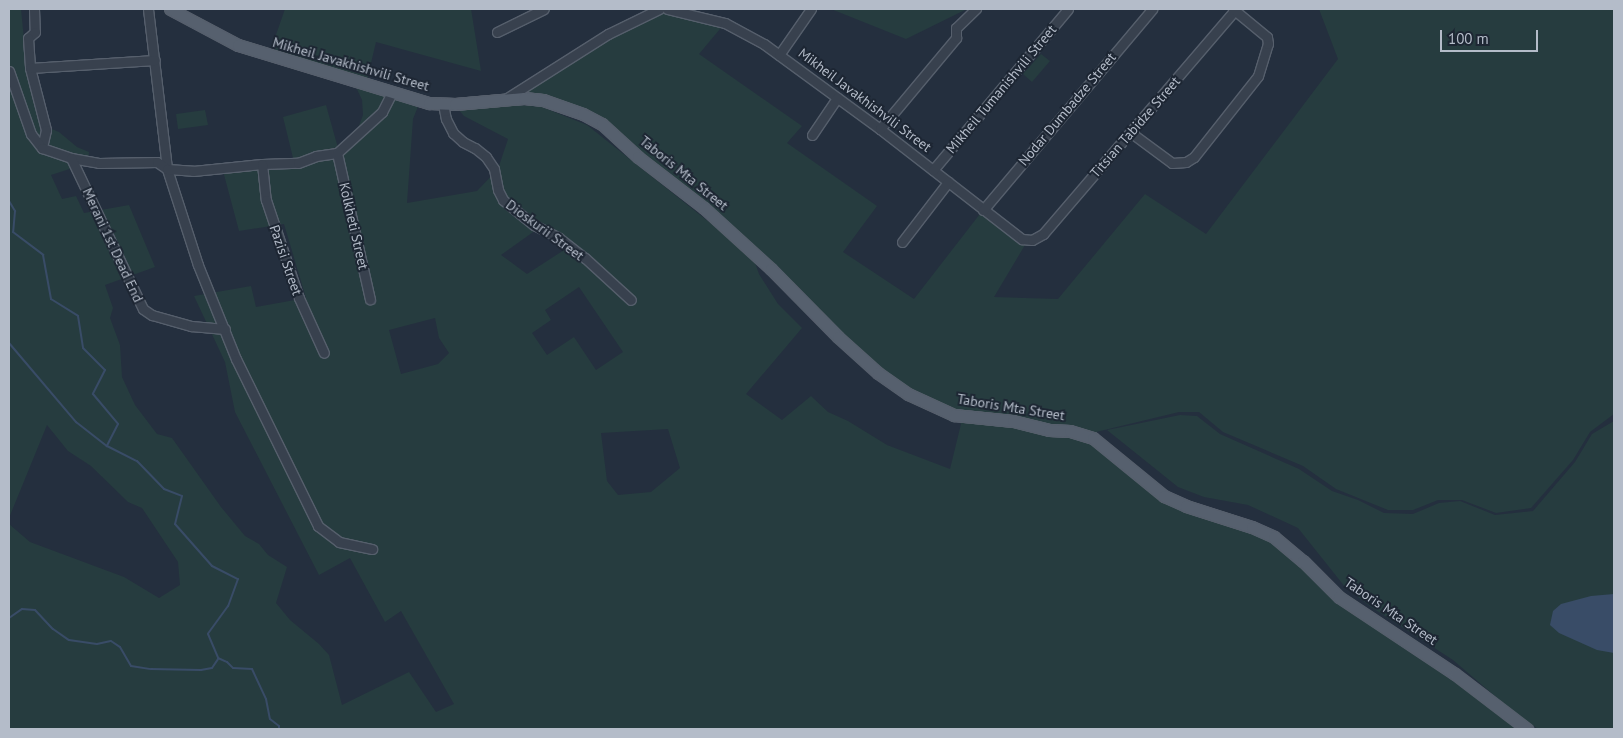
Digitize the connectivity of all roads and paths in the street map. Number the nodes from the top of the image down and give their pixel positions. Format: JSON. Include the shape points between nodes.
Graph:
{"nodes":[{"id":1,"x":34,"y":9,"type":"edge"},
{"id":2,"x":148,"y":9,"type":"edge"},
{"id":3,"x":170,"y":9,"type":"edge"},
{"id":4,"x":544,"y":9,"type":"edge"},
{"id":5,"x":659,"y":9,"type":"edge"},
{"id":6,"x":667,"y":9,"type":"edge"},
{"id":7,"x":811,"y":9,"type":"edge"},
{"id":8,"x":976,"y":9,"type":"edge"},
{"id":9,"x":1068,"y":9,"type":"edge"},
{"id":10,"x":1152,"y":9,"type":"edge"},
{"id":11,"x":1234,"y":10,"type":"edge"},
{"id":12,"x":497,"y":32,"type":"dead end"},
{"id":13,"x":779,"y":55,"type":"junction"},
{"id":14,"x":154,"y":60,"type":"junction"},
{"id":15,"x":30,"y":68,"type":"junction"},
{"id":16,"x":9,"y":71,"type":"edge"},
{"id":17,"x":392,"y":92,"type":"junction"},
{"id":18,"x":507,"y":98,"type":"junction"},
{"id":19,"x":837,"y":98,"type":"junction"},
{"id":20,"x":443,"y":104,"type":"junction"},
{"id":21,"x":880,"y":129,"type":"junction"},
{"id":22,"x":1130,"y":132,"type":"junction"},
{"id":23,"x":812,"y":135,"type":"dead end"},
{"id":24,"x":42,"y":148,"type":"junction"},
{"id":25,"x":337,"y":153,"type":"junction"},
{"id":26,"x":71,"y":158,"type":"junction"},
{"id":27,"x":262,"y":164,"type":"junction"},
{"id":28,"x":167,"y":169,"type":"junction"},
{"id":29,"x":933,"y":170,"type":"junction"},
{"id":30,"x":948,"y":182,"type":"junction"},
{"id":31,"x":983,"y":210,"type":"junction"},
{"id":32,"x":1032,"y":240,"type":"joint"},
{"id":33,"x":902,"y":242,"type":"dead end"},
{"id":34,"x":370,"y":298,"type":"dead end"},
{"id":35,"x":631,"y":300,"type":"dead end"},
{"id":36,"x":225,"y":329,"type":"junction"},
{"id":37,"x":324,"y":353,"type":"dead end"},
{"id":38,"x":372,"y":549,"type":"dead end"},
{"id":39,"x":1527,"y":729,"type":"edge"}],
"edges":[{"from":1,"to":15,"type":"street","via":[[34,32],[28,38]]},
{"from":2,"to":14,"type":"street"},
{"from":3,"to":17,"type":"main road","name":"Mikheil Javakhishvili Street","via":[[238,45]]},
{"from":4,"to":12,"type":"street"},
{"from":5,"to":18,"type":"street","name":"Mikheil Javakhishvili Street","via":[[608,34]]},
{"from":6,"to":13,"type":"street","name":"Mikheil Javakhishvili Street","via":[[725,23]]},
{"from":7,"to":13,"type":"street"},
{"from":8,"to":21,"type":"street","via":[[956,28],[956,38]]},
{"from":9,"to":29,"type":"street","name":"Mikheil Tumanishvili Street"},
{"from":10,"to":31,"type":"street","name":"Nodar Dumbadze Street"},
{"from":11,"to":22,"type":"street","name":"Titsian Tabidze Street"},
{"from":11,"to":22,"type":"street","via":[[1267,37],[1268,44],[1258,76],[1194,157],[1186,162],[1172,163]]},
{"from":13,"to":19,"type":"street","name":"Mikheil Javakhishvili Street"},
{"from":14,"to":15,"type":"street"},
{"from":14,"to":28,"type":"street"},
{"from":15,"to":24,"type":"street","via":[[46,130]]},
{"from":16,"to":24,"type":"street","via":[[31,134]]},
{"from":17,"to":20,"type":"main road","name":"Mikheil Javakhishvili Street"},
{"from":17,"to":25,"type":"street","via":[[382,112]]},
{"from":18,"to":20,"type":"main road","name":"Mikheil Javakhishvili Street"},
{"from":18,"to":39,"type":"main road","name":"Taboris Mta Street","via":[[559,104],[602,124],[744,243],[838,337],[878,373],[908,394],[954,414],[1013,421],[1093,438],[1164,496],[1252,526],[1274,537],[1339,597],[1456,674]]},
{"from":19,"to":21,"type":"street","name":"Mikheil Javakhishvili Street"},
{"from":19,"to":23,"type":"street"},
{"from":20,"to":35,"type":"street","name":"Dioskurii Street","via":[[453,133],[486,157],[494,169],[503,200],[534,225],[559,238],[585,258]]},
{"from":21,"to":29,"type":"street","name":"Mikheil Javakhishvili Street"},
{"from":22,"to":32,"type":"street","name":"Titsian Tabidze Street","via":[[1043,234]]},
{"from":24,"to":26,"type":"street"},
{"from":25,"to":27,"type":"street","via":[[298,163]]},
{"from":25,"to":34,"type":"street","name":"Kolkheti Street"},
{"from":26,"to":28,"type":"street","via":[[99,163],[157,162]]},
{"from":26,"to":36,"type":"street","name":"Merani 1st Dead End","via":[[142,309],[191,326]]},
{"from":27,"to":28,"type":"street","via":[[193,171]]},
{"from":27,"to":37,"type":"street","name":"Pazisi Street","via":[[266,200],[299,298]]},
{"from":28,"to":36,"type":"street","via":[[198,265]]},
{"from":29,"to":30,"type":"street","name":"Mikheil Javakhishvili Street"},
{"from":30,"to":31,"type":"street","name":"Mikheil Javakhishvili Street"},
{"from":30,"to":33,"type":"street"},
{"from":31,"to":32,"type":"street","name":"Mikheil Javakhishvili Street","via":[[1022,239]]},
{"from":36,"to":38,"type":"street","via":[[236,359],[318,526],[339,542]]}]}
